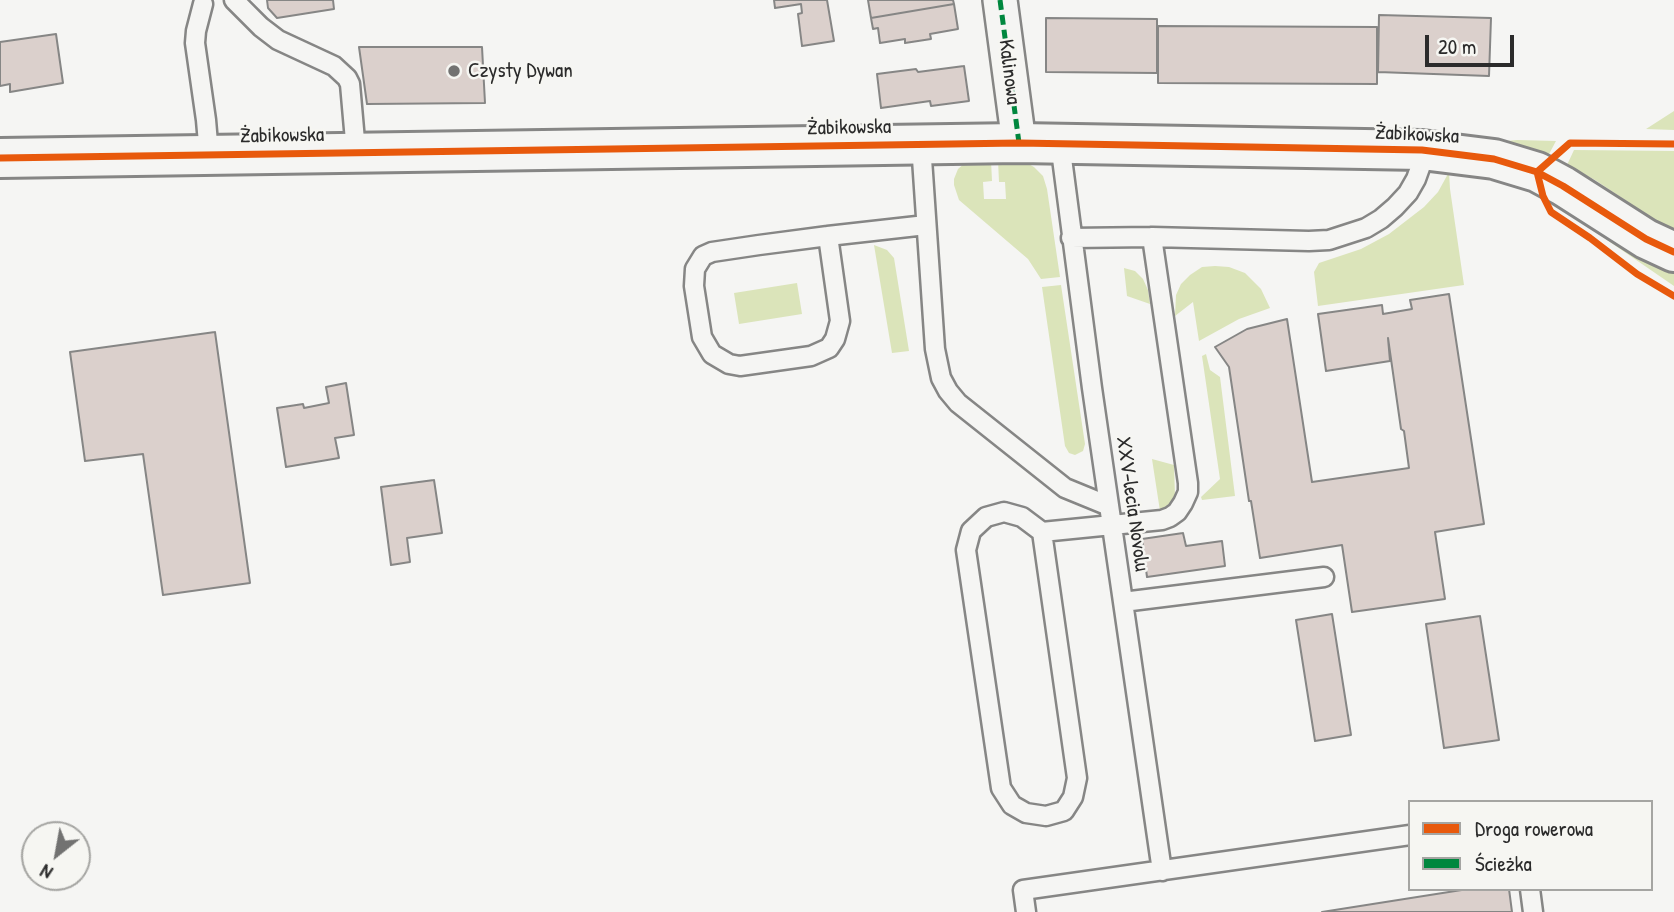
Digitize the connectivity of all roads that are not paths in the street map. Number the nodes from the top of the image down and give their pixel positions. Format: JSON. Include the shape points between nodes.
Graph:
{"nodes":[{"id":1,"x":232,"y":0,"type":"edge"},
{"id":2,"x":1000,"y":0,"type":"edge"},
{"id":3,"x":198,"y":2,"type":"edge"},
{"id":4,"x":1019,"y":143,"type":"junction"},
{"id":5,"x":1060,"y":143,"type":"junction"},
{"id":6,"x":921,"y":144,"type":"junction"},
{"id":7,"x":1422,"y":150,"type":"junction"},
{"id":8,"x":356,"y":152,"type":"junction"},
{"id":9,"x":209,"y":155,"type":"junction"},
{"id":10,"x":0,"y":158,"type":"edge"},
{"id":11,"x":926,"y":225,"type":"junction"},
{"id":12,"x":828,"y":236,"type":"junction"},
{"id":13,"x":1152,"y":237,"type":"junction"},
{"id":14,"x":1071,"y":238,"type":"junction"},
{"id":15,"x":1674,"y":251,"type":"edge"},
{"id":16,"x":1109,"y":506,"type":"junction"},
{"id":17,"x":1112,"y":526,"type":"junction"},
{"id":18,"x":1042,"y":532,"type":"junction"},
{"id":19,"x":1324,"y":577,"type":"dead end"},
{"id":20,"x":1123,"y":602,"type":"junction"},
{"id":21,"x":1408,"y":835,"type":"edge"},
{"id":22,"x":1162,"y":871,"type":"junction"},
{"id":23,"x":1530,"y":891,"type":"edge"},
{"id":24,"x":1026,"y":912,"type":"edge"},
{"id":25,"x":1534,"y":912,"type":"edge"}],
"edges":[{"from":1,"to":3,"type":"lane","via":[[214,6]]},
{"from":1,"to":8,"type":"lane","via":[[278,40],[334,66],[347,78]]},
{"from":2,"to":4,"type":"street","name":"Kalinowa"},
{"from":3,"to":9,"type":"lane","via":[[195,43]]},
{"from":4,"to":5,"type":"street","name":"Żabikowska"},
{"from":4,"to":6,"type":"street","name":"Żabikowska"},
{"from":5,"to":7,"type":"street","name":"Żabikowska"},
{"from":5,"to":14,"type":"lane","name":"XXV-lecia Novolu"},
{"from":6,"to":8,"type":"street","name":"Żabikowska"},
{"from":6,"to":11,"type":"lane"},
{"from":7,"to":13,"type":"lane","via":[[1408,193],[1381,219],[1346,235],[1309,241]]},
{"from":7,"to":15,"type":"street","name":"Żabikowska","via":[[1494,159],[1537,172],[1646,239]]},
{"from":8,"to":9,"type":"street","name":"Żabikowska"},
{"from":9,"to":10,"type":"street","name":"Żabikowska"},
{"from":11,"to":12,"type":"lane"},
{"from":11,"to":16,"type":"lane","via":[[936,357],[948,391],[975,418],[1065,488]]},
{"from":12,"to":12,"type":"lane","via":[[703,256],[695,269],[694,286],[702,337],[712,355],[740,366],[829,348],[840,321]]},
{"from":13,"to":14,"type":"lane"},
{"from":13,"to":17,"type":"lane","via":[[1188,492],[1170,517]]},
{"from":14,"to":16,"type":"lane","name":"XXV-lecia Novolu"},
{"from":16,"to":17,"type":"lane","name":"XXV-lecia Novolu"},
{"from":17,"to":18,"type":"lane"},
{"from":17,"to":20,"type":"lane","name":"XXV-lecia Novolu"},
{"from":18,"to":18,"type":"lane","via":[[1077,778],[1064,811],[1046,816],[1026,814],[1001,788],[966,550],[971,531],[986,517],[1004,512],[1022,517]]},
{"from":19,"to":20,"type":"lane"},
{"from":20,"to":22,"type":"lane","name":"XXV-lecia Novolu"},
{"from":21,"to":22,"type":"lane"},
{"from":22,"to":24,"type":"lane","via":[[1023,890]]},
{"from":23,"to":25,"type":"lane"}]}
